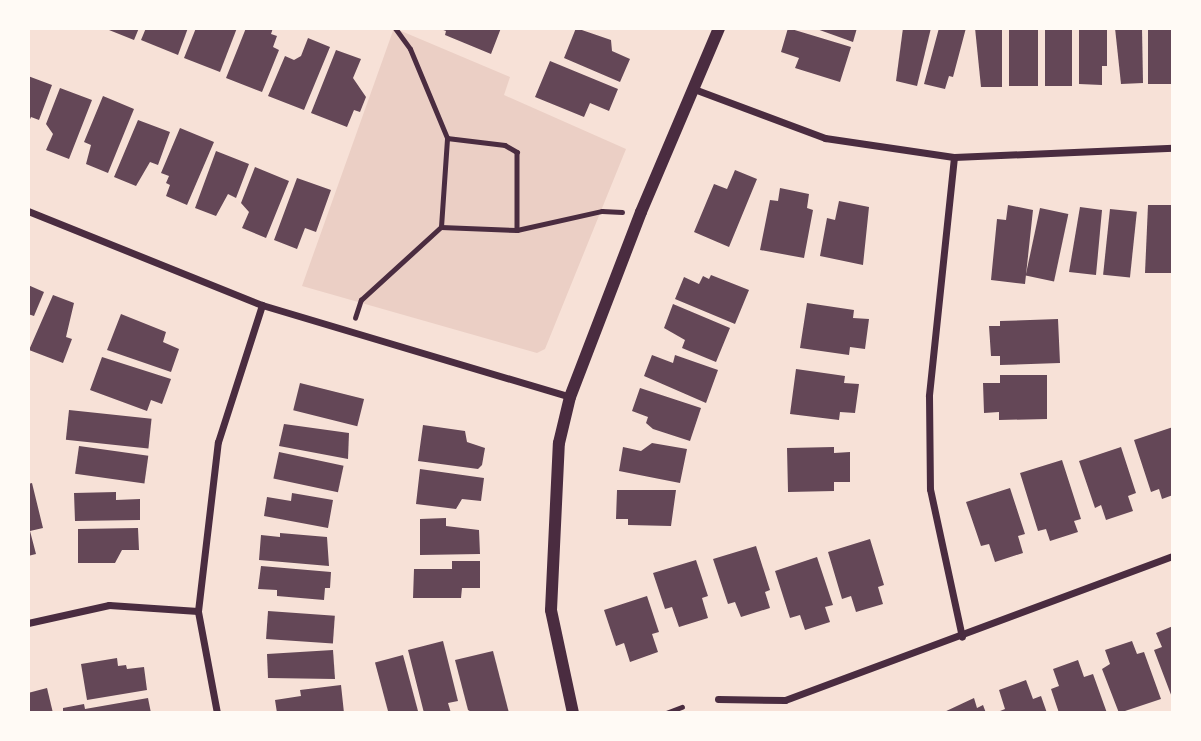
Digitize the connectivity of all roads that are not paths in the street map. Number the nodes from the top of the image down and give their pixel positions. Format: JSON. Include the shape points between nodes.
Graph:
{"nodes":[{"id":1,"x":719,"y":28,"type":"edge"},
{"id":2,"x":694,"y":89,"type":"junction"},
{"id":3,"x":1173,"y":148,"type":"edge"},
{"id":4,"x":954,"y":157,"type":"junction"},
{"id":5,"x":28,"y":211,"type":"edge"},
{"id":6,"x":262,"y":305,"type":"junction"},
{"id":7,"x":570,"y":397,"type":"junction"},
{"id":8,"x":1173,"y":556,"type":"edge"},
{"id":9,"x":198,"y":611,"type":"junction"},
{"id":10,"x":28,"y":623,"type":"edge"},
{"id":11,"x":962,"y":636,"type":"junction"},
{"id":12,"x":718,"y":699,"type":"dead end"},
{"id":13,"x":217,"y":713,"type":"edge"},
{"id":14,"x":573,"y":713,"type":"edge"}],
"edges":[{"from":1,"to":2,"type":"street"},
{"from":2,"to":4,"type":"street","via":[[825,138]]},
{"from":2,"to":7,"type":"street","via":[[640,212]]},
{"from":3,"to":4,"type":"street"},
{"from":4,"to":11,"type":"street","via":[[929,396],[930,489]]},
{"from":5,"to":6,"type":"street"},
{"from":6,"to":7,"type":"street"},
{"from":6,"to":9,"type":"street","via":[[218,442]]},
{"from":7,"to":14,"type":"street","via":[[559,443],[551,610]]},
{"from":8,"to":11,"type":"street"},
{"from":9,"to":10,"type":"street","via":[[109,605]]},
{"from":9,"to":13,"type":"street"},
{"from":11,"to":12,"type":"street","via":[[785,700]]}]}
